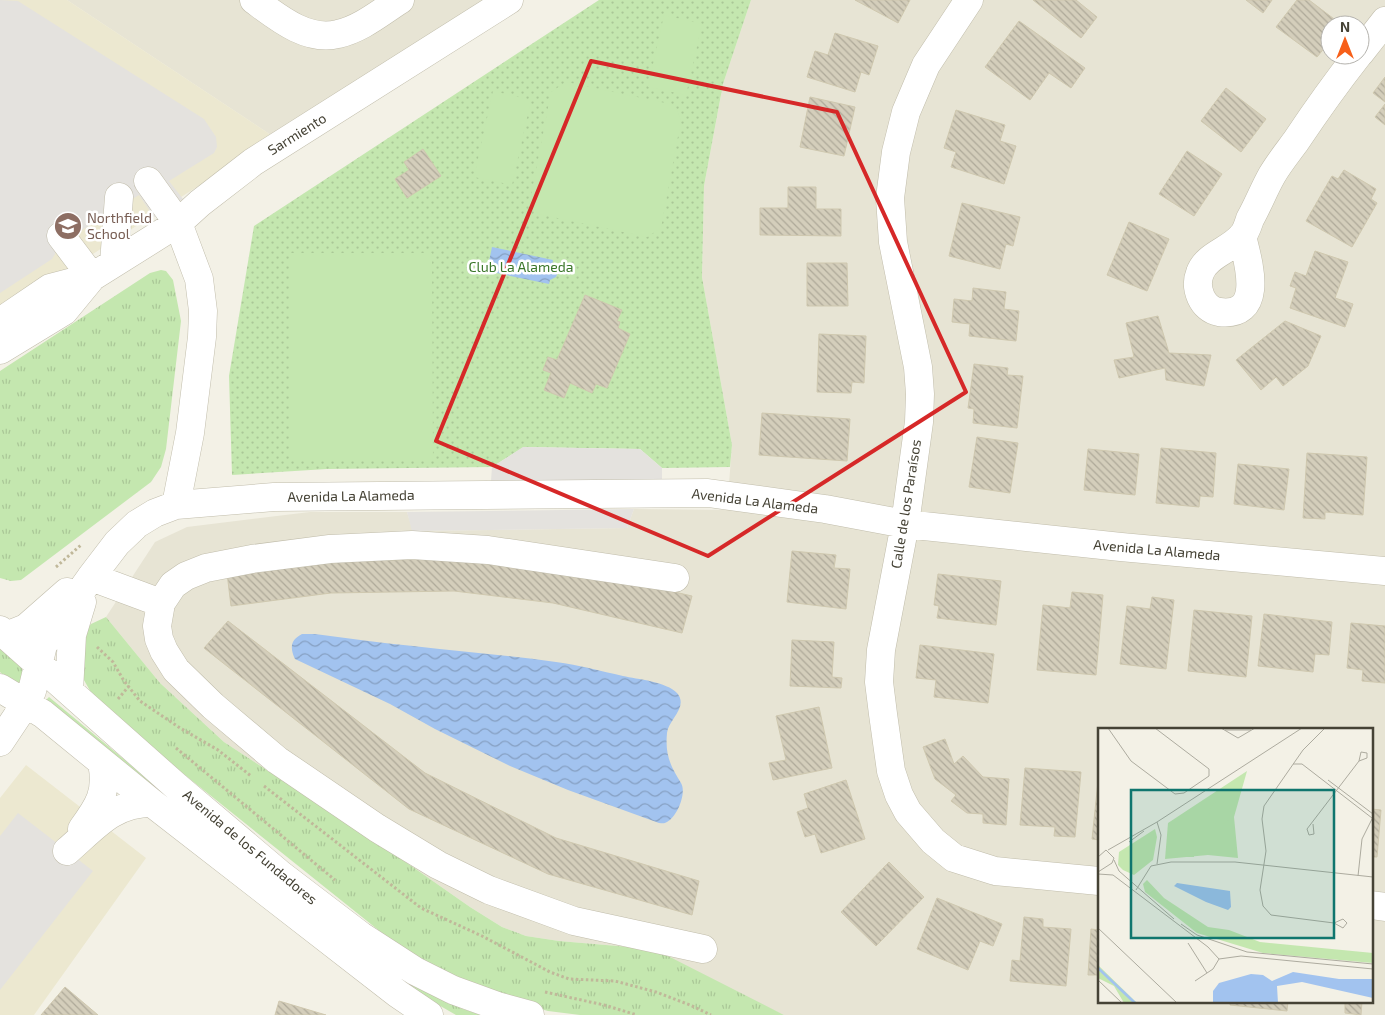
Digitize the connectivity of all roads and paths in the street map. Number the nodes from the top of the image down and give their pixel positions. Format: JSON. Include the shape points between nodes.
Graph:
{"nodes":[{"id":1,"x":254,"y":0,"type":"edge"},
{"id":2,"x":400,"y":0,"type":"edge"},
{"id":3,"x":509,"y":0,"type":"edge"},
{"id":4,"x":970,"y":0,"type":"edge"},
{"id":5,"x":1385,"y":20,"type":"edge"},
{"id":6,"x":1370,"y":40,"type":"edge"},
{"id":7,"x":1350,"y":65,"type":"edge"},
{"id":8,"x":148,"y":181,"type":"dead end"},
{"id":9,"x":119,"y":197,"type":"dead end"},
{"id":10,"x":178,"y":223,"type":"junction"},
{"id":11,"x":61,"y":236,"type":"dead end"},
{"id":12,"x":1242,"y":236,"type":"dead end"},
{"id":13,"x":103,"y":270,"type":"junction"},
{"id":14,"x":0,"y":322,"type":"edge"},
{"id":15,"x":0,"y":350,"type":"edge"},
{"id":16,"x":176,"y":505,"type":"junction"},
{"id":17,"x":905,"y":524,"type":"junction"},
{"id":18,"x":1385,"y":571,"type":"edge"},
{"id":19,"x":91,"y":577,"type":"junction"},
{"id":20,"x":675,"y":578,"type":"dead end"},
{"id":21,"x":161,"y":603,"type":"junction"},
{"id":22,"x":3,"y":633,"type":"edge"},
{"id":23,"x":38,"y":664,"type":"junction"},
{"id":24,"x":129,"y":686,"type":"dead end"},
{"id":25,"x":0,"y":688,"type":"edge"},
{"id":26,"x":69,"y":691,"type":"junction"},
{"id":27,"x":26,"y":703,"type":"junction"},
{"id":28,"x":125,"y":705,"type":"dead end"},
{"id":29,"x":0,"y":742,"type":"edge"},
{"id":30,"x":170,"y":743,"type":"dead end"},
{"id":31,"x":102,"y":762,"type":"junction"},
{"id":32,"x":152,"y":803,"type":"junction"},
{"id":33,"x":336,"y":881,"type":"dead end"},
{"id":34,"x":1098,"y":881,"type":"edge"},
{"id":35,"x":703,"y":949,"type":"dead end"},
{"id":36,"x":535,"y":1003,"type":"edge"},
{"id":37,"x":429,"y":1015,"type":"edge"},
{"id":38,"x":637,"y":1015,"type":"edge"}],
"edges":[{"from":1,"to":2,"type":"street","via":[[302,31],[338,35],[361,25]]},
{"from":3,"to":10,"type":"street","name":"Sarmiento","via":[[253,162]]},
{"from":4,"to":17,"type":"street","name":"Calle de los Paraísos","via":[[926,65],[906,112],[896,152],[890,198],[893,242],[918,367],[920,394]]},
{"from":5,"to":6,"type":"street"},
{"from":7,"to":12,"type":"street","via":[[1272,175]]},
{"from":8,"to":10,"type":"street"},
{"from":9,"to":13,"type":"street"},
{"from":10,"to":13,"type":"street","name":"Sarmiento"},
{"from":10,"to":16,"type":"street","via":[[198,279],[203,311],[190,433]]},
{"from":11,"to":13,"type":"street"},
{"from":13,"to":14,"type":"street","name":"Sarmiento","via":[[50,288]]},
{"from":13,"to":15,"type":"street","name":"Sarmiento","via":[[64,310]]},
{"from":16,"to":17,"type":"street","name":"Avenida La Alameda","via":[[274,497],[708,493]]},
{"from":16,"to":19,"type":"street","name":"Avenida La Alameda","via":[[137,524]]},
{"from":17,"to":18,"type":"street","name":"Avenida La Alameda"},
{"from":17,"to":34,"type":"street","name":"Calle de los Paraísos","via":[[881,650],[879,682],[892,771],[908,812],[932,841],[954,858],[995,871]]},
{"from":19,"to":21,"type":"street"},
{"from":19,"to":22,"type":"street","name":"Avenida La Alameda","via":[[26,628]]},
{"from":19,"to":23,"type":"street","name":"Avenida La Alameda","via":[[43,645]]},
{"from":19,"to":26,"type":"street","name":"Avenida La Alameda","via":[[72,635]]},
{"from":20,"to":21,"type":"street","via":[[488,550],[412,545],[330,549],[206,568],[173,585]]},
{"from":21,"to":35,"type":"street","via":[[157,626],[159,639],[176,670],[277,760],[377,828],[438,865],[489,890],[574,921]]},
{"from":22,"to":23,"type":"street","name":"Avenida de los Fundadores"},
{"from":23,"to":26,"type":"street","name":"Avenida de los Fundadores"},
{"from":23,"to":27,"type":"street","name":"Avenida La Alameda"},
{"from":24,"to":28,"type":"path","via":[[117,699]]},
{"from":25,"to":27,"type":"street","name":"Avenida de los Fundadores"},
{"from":26,"to":36,"type":"street","name":"Avenida de los Fundadores","via":[[281,875],[361,936],[415,971],[453,990],[497,1006]]},
{"from":27,"to":29,"type":"street","name":"Avenida La Alameda"},
{"from":27,"to":31,"type":"street","name":"Avenida de los Fundadores"},
{"from":30,"to":33,"type":"path"},
{"from":31,"to":32,"type":"street","name":"Avenida de los Fundadores"},
{"from":31,"to":32,"type":"street","via":[[105,777],[99,805],[67,851],[109,814],[126,806]]},
{"from":32,"to":37,"type":"street","name":"Avenida de los Fundadores"},
{"from":36,"to":38,"type":"path","via":[[604,1005]]}]}
